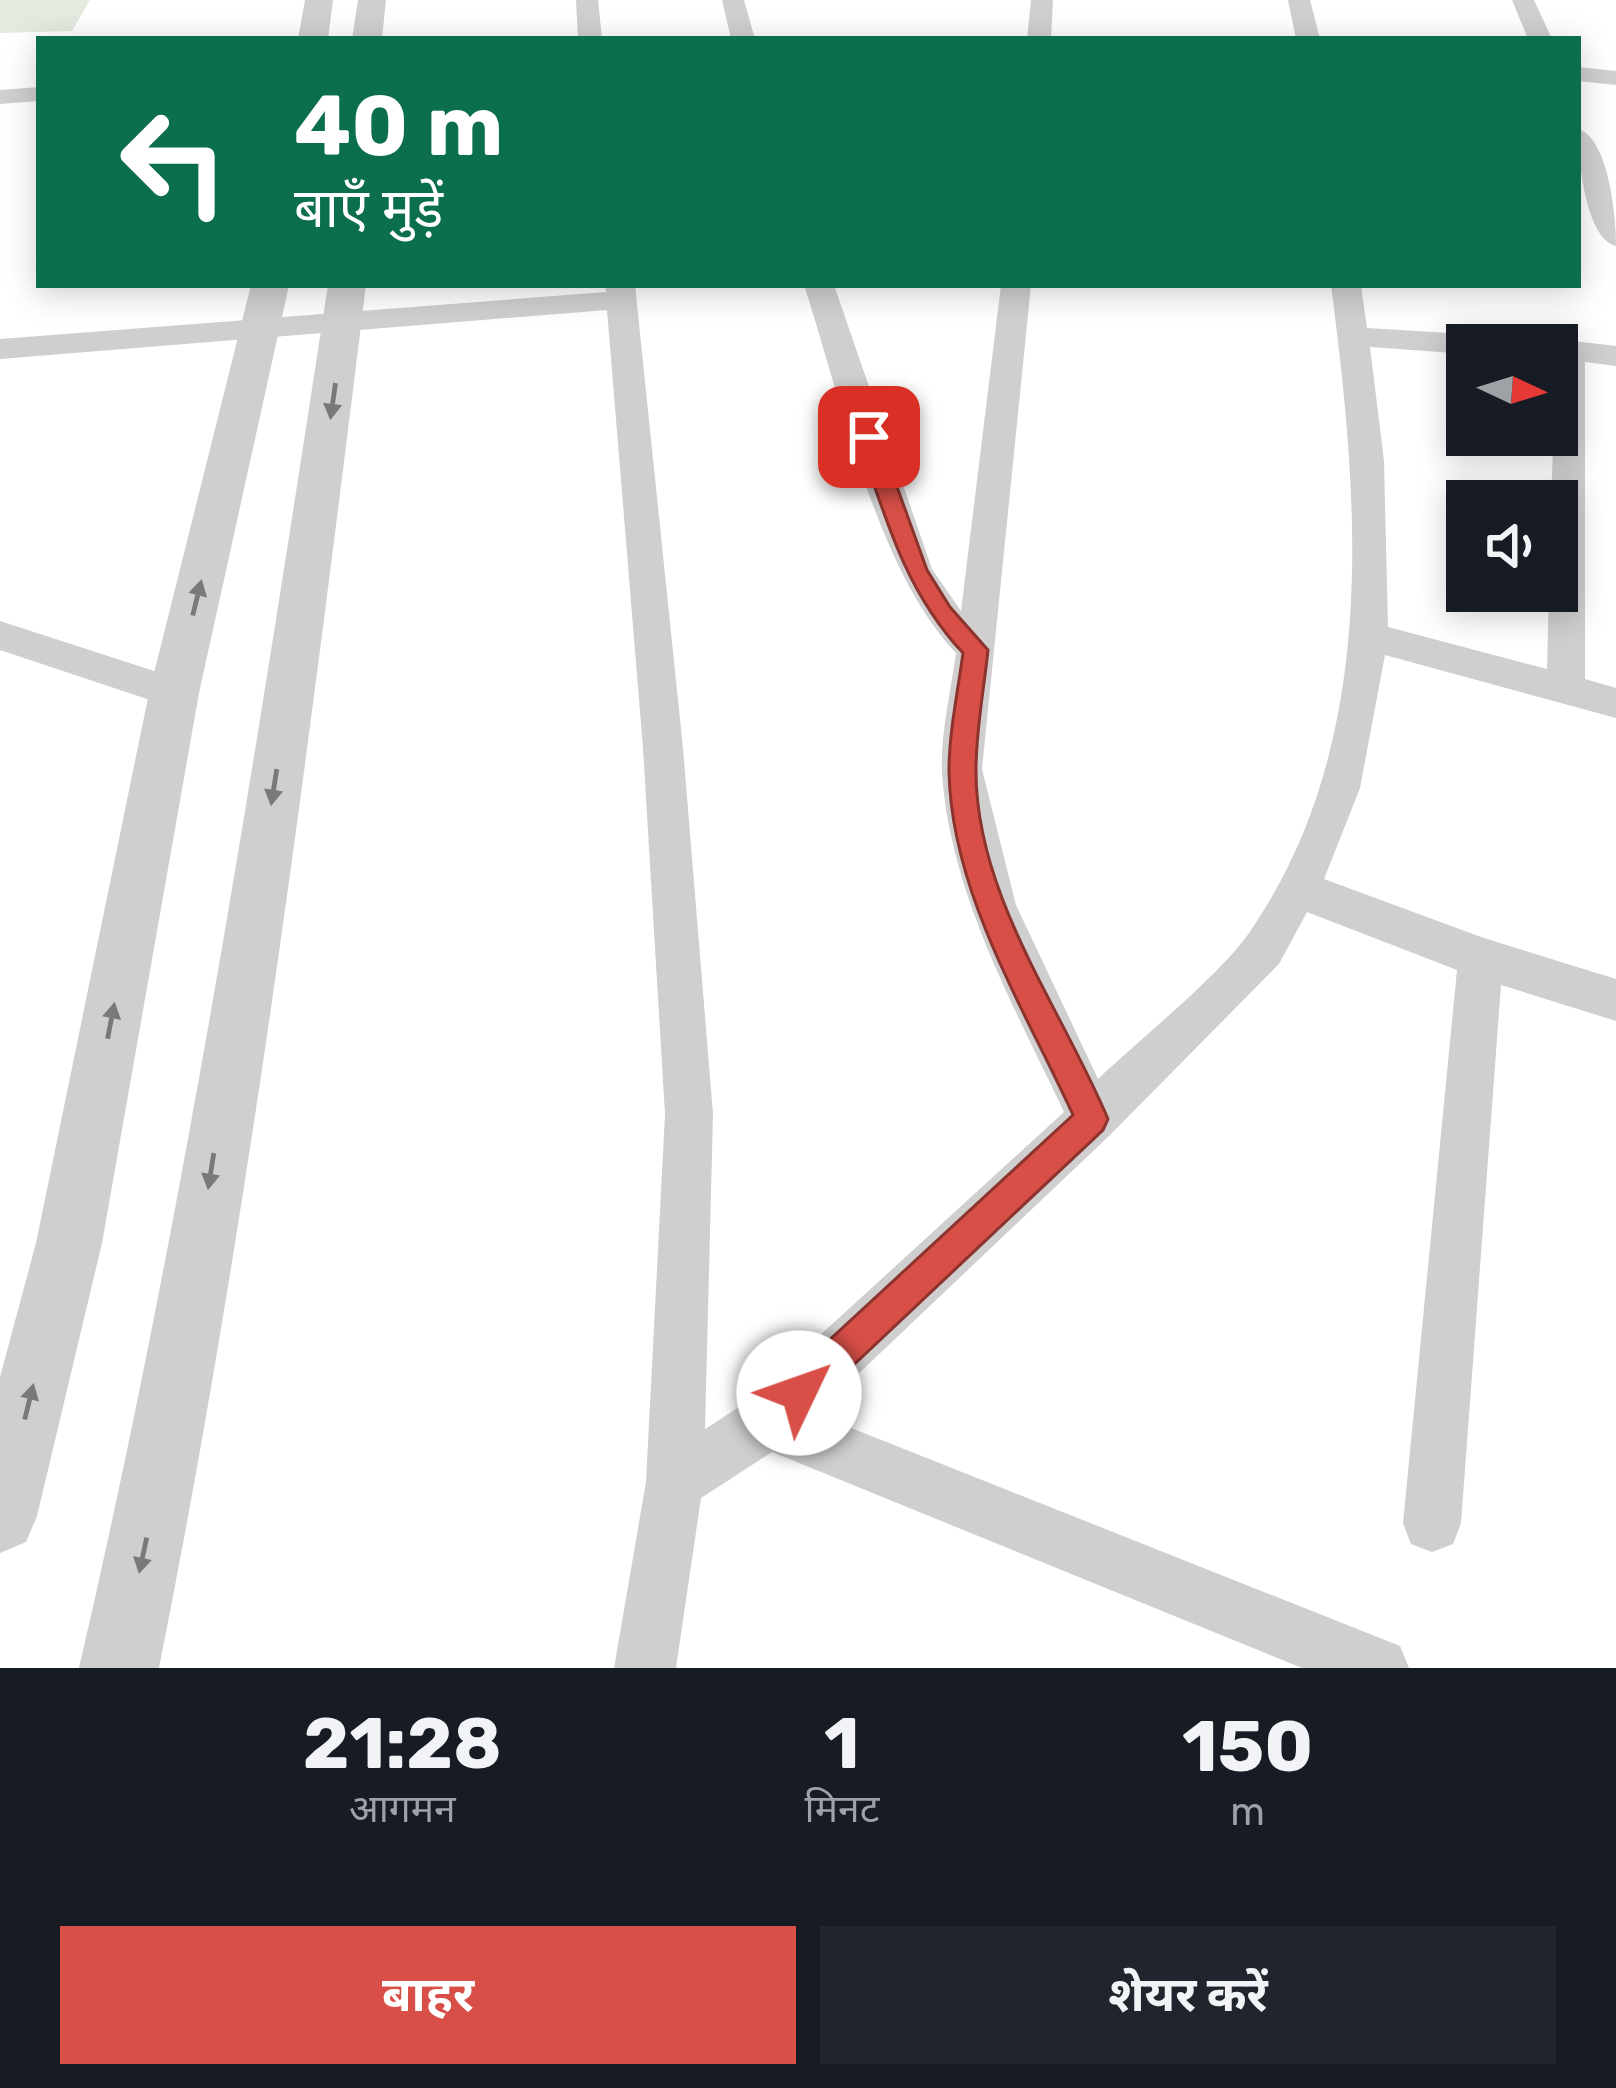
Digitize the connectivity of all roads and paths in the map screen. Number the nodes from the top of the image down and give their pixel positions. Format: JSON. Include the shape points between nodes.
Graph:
{"nodes":[{"id":1,"x":319,"y":0,"type":"edge"},
{"id":2,"x":372,"y":0,"type":"edge"},
{"id":3,"x":587,"y":0,"type":"edge"},
{"id":4,"x":733,"y":0,"type":"edge"},
{"id":5,"x":1042,"y":0,"type":"edge"},
{"id":6,"x":1299,"y":0,"type":"edge"},
{"id":7,"x":1523,"y":0,"type":"edge"},
{"id":8,"x":314,"y":36,"type":"edge"},
{"id":9,"x":367,"y":36,"type":"edge"},
{"id":10,"x":590,"y":36,"type":"edge"},
{"id":11,"x":742,"y":36,"type":"edge"},
{"id":12,"x":1039,"y":36,"type":"edge"},
{"id":13,"x":1307,"y":36,"type":"edge"},
{"id":14,"x":1539,"y":36,"type":"edge"},
{"id":15,"x":1581,"y":74,"type":"edge"},
{"id":16,"x":1616,"y":77,"type":"edge"},
{"id":17,"x":36,"y":94,"type":"edge"},
{"id":18,"x":0,"y":97,"type":"edge"},
{"id":19,"x":1581,"y":145,"type":"edge"},
{"id":20,"x":1616,"y":238,"type":"edge"},
{"id":21,"x":820,"y":288,"type":"edge"},
{"id":22,"x":1016,"y":288,"type":"edge"},
{"id":23,"x":1346,"y":288,"type":"edge"},
{"id":24,"x":621,"y":292,"type":"edge"},
{"id":25,"x":346,"y":302,"type":"edge"},
{"id":26,"x":266,"y":305,"type":"edge"},
{"id":27,"x":1354,"y":337,"type":"junction"},
{"id":28,"x":1446,"y":343,"type":"edge"},
{"id":29,"x":0,"y":349,"type":"edge"},
{"id":30,"x":1578,"y":352,"type":"edge"},
{"id":31,"x":1616,"y":356,"type":"edge"},
{"id":32,"x":1565,"y":456,"type":"edge"},
{"id":33,"x":0,"y":635,"type":"edge"},
{"id":34,"x":1372,"y":638,"type":"junction"},
{"id":35,"x":976,"y":650,"type":"junction"},
{"id":36,"x":1566,"y":686,"type":"junction"},
{"id":37,"x":174,"y":693,"type":"junction"},
{"id":38,"x":1616,"y":703,"type":"edge"},
{"id":39,"x":1301,"y":890,"type":"junction"},
{"id":40,"x":1481,"y":958,"type":"junction"},
{"id":41,"x":1616,"y":1000,"type":"edge"},
{"id":42,"x":1092,"y":1119,"type":"junction"},
{"id":43,"x":767,"y":1422,"type":"junction"},
{"id":44,"x":675,"y":1482,"type":"junction"},
{"id":45,"x":0,"y":1516,"type":"edge"},
{"id":46,"x":1432,"y":1522,"type":"dead end"},
{"id":47,"x":119,"y":1668,"type":"edge"},
{"id":48,"x":645,"y":1668,"type":"edge"},
{"id":49,"x":1378,"y":1668,"type":"edge"}],
"edges":[{"from":1,"to":8,"type":"street"},
{"from":2,"to":9,"type":"street"},
{"from":3,"to":10,"type":"street"},
{"from":4,"to":11,"type":"street"},
{"from":5,"to":12,"type":"street"},
{"from":6,"to":13,"type":"street"},
{"from":7,"to":14,"type":"street"},
{"from":15,"to":16,"type":"street"},
{"from":17,"to":18,"type":"street"},
{"from":19,"to":20,"type":"street"},
{"from":21,"to":35,"type":"street","via":[[915,571]]},
{"from":22,"to":35,"type":"street"},
{"from":23,"to":27,"type":"street"},
{"from":24,"to":25,"type":"street"},
{"from":24,"to":44,"type":"street","via":[[689,1114]]},
{"from":25,"to":26,"type":"street"},
{"from":25,"to":47,"type":"street","one_way":true,"via":[[163,1465]]},
{"from":26,"to":29,"type":"street"},
{"from":37,"to":26,"type":"street","one_way":true},
{"from":27,"to":28,"type":"street"},
{"from":27,"to":34,"type":"street","via":[[1372,501]]},
{"from":30,"to":31,"type":"street"},
{"from":32,"to":36,"type":"street"},
{"from":33,"to":37,"type":"street"},
{"from":34,"to":36,"type":"street"},
{"from":34,"to":39,"type":"street","via":[[1347,762]]},
{"from":35,"to":42,"type":"street","via":[[962,769],[968,828],[993,911]]},
{"from":36,"to":38,"type":"street"},
{"from":45,"to":37,"type":"street","one_way":true,"via":[[69,1243]]},
{"from":39,"to":40,"type":"street"},
{"from":39,"to":42,"type":"street","via":[[1263,950]]},
{"from":40,"to":41,"type":"street"},
{"from":40,"to":46,"type":"street"},
{"from":42,"to":43,"type":"street"},
{"from":43,"to":44,"type":"street"},
{"from":43,"to":49,"type":"street"},
{"from":44,"to":48,"type":"street"}]}
